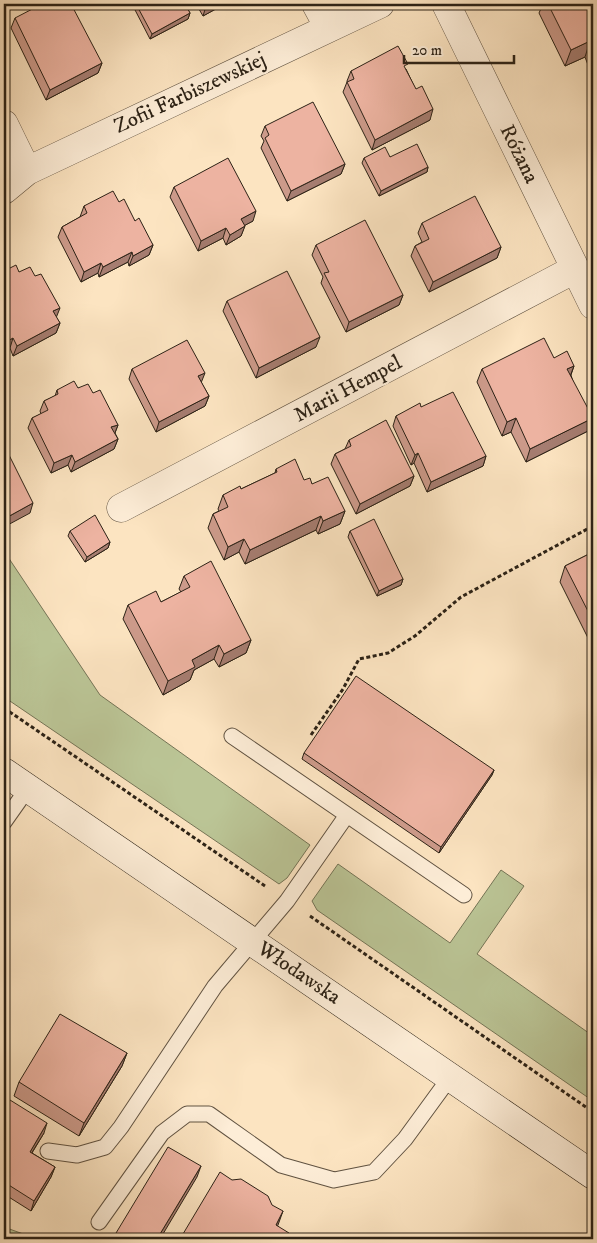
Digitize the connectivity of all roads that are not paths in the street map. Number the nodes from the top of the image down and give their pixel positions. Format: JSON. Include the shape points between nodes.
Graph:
{"nodes":[{"id":1,"x":316,"y":4,"type":"edge"},
{"id":2,"x":380,"y":4,"type":"edge"},
{"id":3,"x":446,"y":4,"type":"edge"},
{"id":4,"x":328,"y":28,"type":"junction"},
{"id":5,"x":4,"y":124,"type":"edge"},
{"id":6,"x":27,"y":171,"type":"junction"},
{"id":7,"x":4,"y":190,"type":"edge"},
{"id":8,"x":575,"y":269,"type":"junction"},
{"id":9,"x":593,"y":305,"type":"edge"},
{"id":10,"x":121,"y":508,"type":"dead end"},
{"id":11,"x":232,"y":736,"type":"dead end"},
{"id":12,"x":4,"y":772,"type":"edge"},
{"id":13,"x":28,"y":788,"type":"junction"},
{"id":14,"x":347,"y":815,"type":"junction"},
{"id":15,"x":4,"y":822,"type":"edge"},
{"id":16,"x":464,"y":895,"type":"dead end"},
{"id":17,"x":252,"y":942,"type":"junction"},
{"id":18,"x":451,"y":1076,"type":"junction"},
{"id":19,"x":48,"y":1151,"type":"dead end"},
{"id":20,"x":593,"y":1175,"type":"edge"},
{"id":21,"x":99,"y":1222,"type":"dead end"}],
"edges":[{"from":1,"to":4,"type":"street"},
{"from":2,"to":4,"type":"street","name":"Zofii Farbiszewskiej"},
{"from":3,"to":8,"type":"street","name":"Różana"},
{"from":4,"to":6,"type":"street","name":"Zofii Farbiszewskiej"},
{"from":5,"to":6,"type":"street"},
{"from":6,"to":7,"type":"street","name":"Zofii Farbiszewskiej"},
{"from":8,"to":9,"type":"street","name":"Różana"},
{"from":8,"to":10,"type":"street","name":"Marii Hempel"},
{"from":11,"to":14,"type":"lane"},
{"from":12,"to":13,"type":"street","name":"Włodawska"},
{"from":13,"to":15,"type":"lane"},
{"from":13,"to":17,"type":"street","name":"Włodawska"},
{"from":14,"to":16,"type":"lane"},
{"from":14,"to":17,"type":"lane","via":[[288,901]]},
{"from":17,"to":18,"type":"street","name":"Włodawska"},
{"from":17,"to":19,"type":"lane","via":[[215,986],[105,1147],[77,1155]]},
{"from":18,"to":20,"type":"street","name":"Włodawska"},
{"from":18,"to":21,"type":"lane","via":[[405,1139],[374,1172],[334,1180],[281,1165],[209,1114],[187,1114],[162,1133]]}]}
